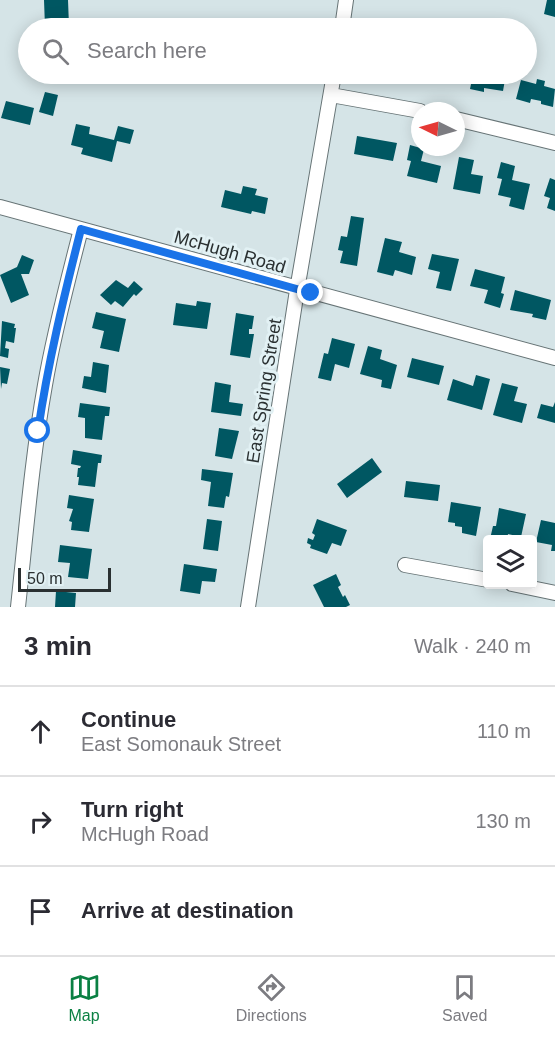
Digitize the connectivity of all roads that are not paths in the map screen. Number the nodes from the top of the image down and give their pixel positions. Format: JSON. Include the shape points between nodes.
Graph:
{"nodes":[{"id":1,"x":346,"y":0,"type":"edge"},
{"id":2,"x":343,"y":18,"type":"edge"},
{"id":3,"x":333,"y":84,"type":"edge"},
{"id":4,"x":331,"y":95,"type":"junction"},
{"id":5,"x":411,"y":109,"type":"edge"},
{"id":6,"x":465,"y":121,"type":"edge"},
{"id":7,"x":555,"y":143,"type":"edge"},
{"id":8,"x":0,"y":207,"type":"edge"},
{"id":9,"x":81,"y":229,"type":"junction"},
{"id":10,"x":297,"y":290,"type":"junction"},
{"id":11,"x":555,"y":358,"type":"edge"},
{"id":12,"x":405,"y":565,"type":"dead end"},
{"id":13,"x":483,"y":579,"type":"edge"},
{"id":14,"x":534,"y":589,"type":"edge"},
{"id":15,"x":555,"y":593,"type":"edge"},
{"id":16,"x":18,"y":607,"type":"edge"},
{"id":17,"x":248,"y":607,"type":"edge"}],
"edges":[{"from":1,"to":2,"type":"street"},
{"from":3,"to":4,"type":"street","name":"East Spring Street"},
{"from":4,"to":5,"type":"street"},
{"from":4,"to":10,"type":"street","name":"East Spring Street"},
{"from":6,"to":7,"type":"street"},
{"from":8,"to":9,"type":"street","name":"McHugh Road"},
{"from":9,"to":10,"type":"street","name":"McHugh Road"},
{"from":9,"to":16,"type":"street","via":[[45,384]]},
{"from":10,"to":11,"type":"street","name":"McHugh Road"},
{"from":10,"to":17,"type":"street","name":"East Spring Street"},
{"from":12,"to":13,"type":"street"},
{"from":14,"to":15,"type":"street"}]}
